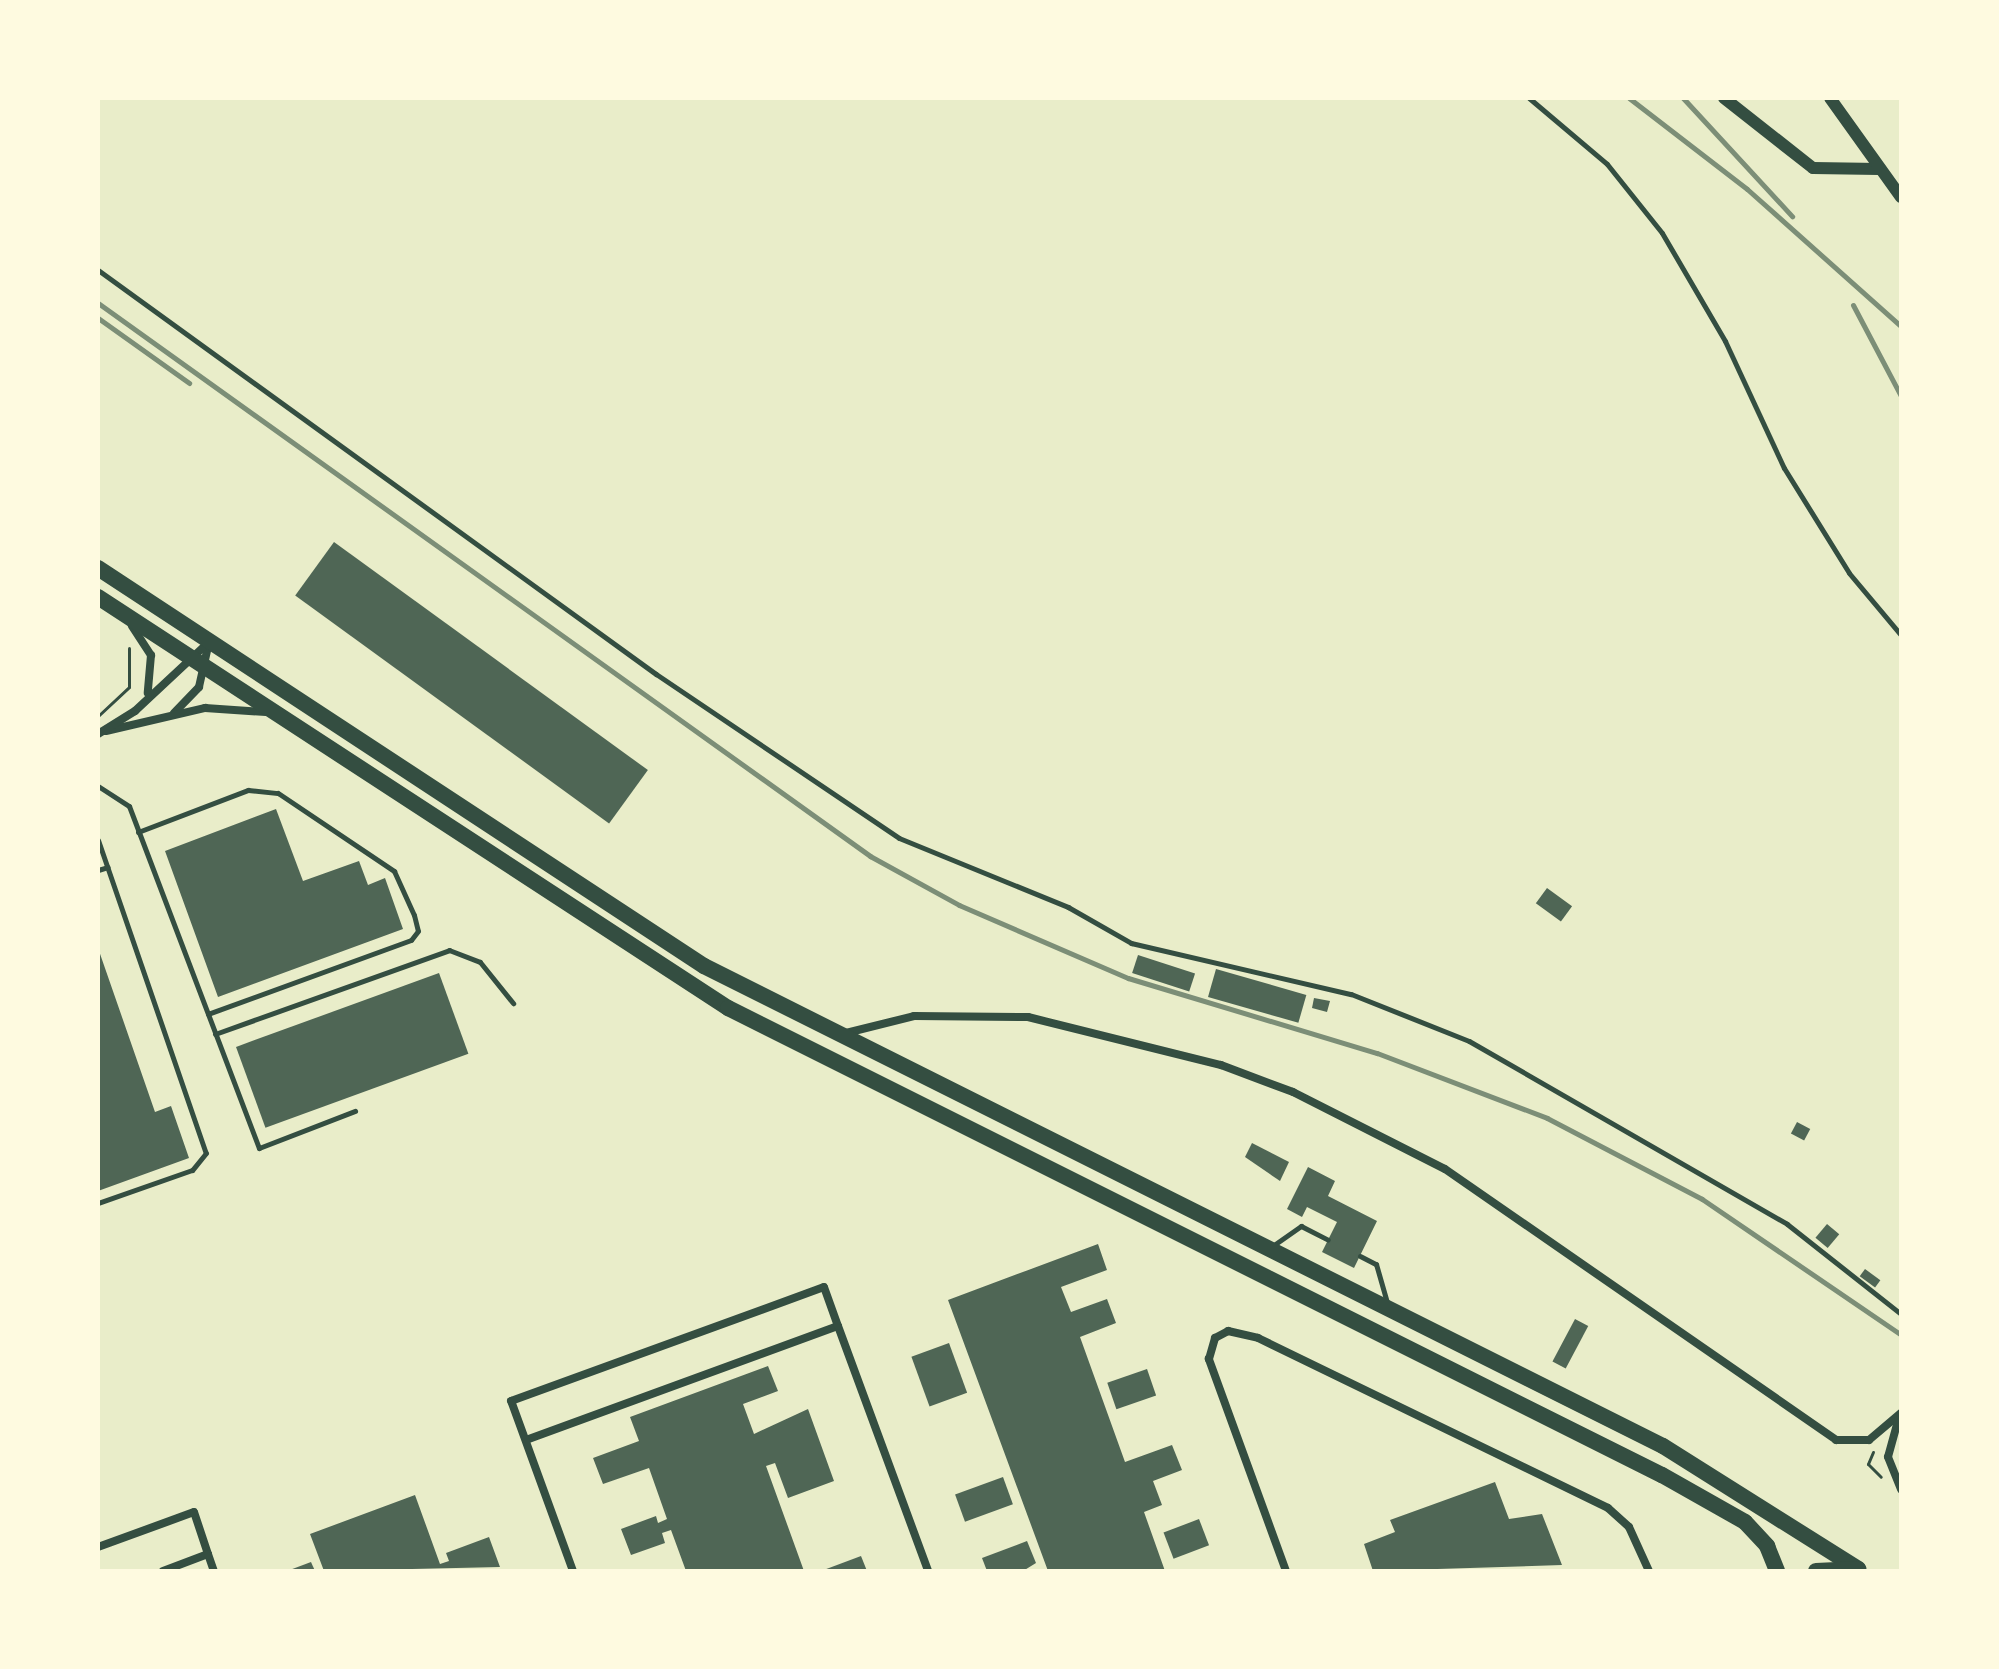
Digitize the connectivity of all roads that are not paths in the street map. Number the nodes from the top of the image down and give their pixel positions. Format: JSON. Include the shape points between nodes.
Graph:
{"nodes":[{"id":1,"x":1529,"y":98,"type":"edge"},
{"id":2,"x":1724,"y":98,"type":"edge"},
{"id":3,"x":1830,"y":98,"type":"edge"},
{"id":4,"x":1879,"y":169,"type":"junction"},
{"id":5,"x":1901,"y":197,"type":"edge"},
{"id":6,"x":98,"y":270,"type":"edge"},
{"id":7,"x":98,"y":568,"type":"edge"},
{"id":8,"x":98,"y":597,"type":"edge"},
{"id":9,"x":114,"y":608,"type":"junction"},
{"id":10,"x":1901,"y":635,"type":"edge"},
{"id":11,"x":209,"y":642,"type":"junction"},
{"id":12,"x":188,"y":656,"type":"junction"},
{"id":13,"x":204,"y":668,"type":"junction"},
{"id":14,"x":144,"y":702,"type":"junction"},
{"id":15,"x":272,"y":713,"type":"junction"},
{"id":16,"x":170,"y":716,"type":"junction"},
{"id":17,"x":102,"y":733,"type":"edge"},
{"id":18,"x":98,"y":777,"type":"edge"},
{"id":19,"x":99,"y":785,"type":"edge"},
{"id":20,"x":138,"y":832,"type":"junction"},
{"id":21,"x":98,"y":840,"type":"edge"},
{"id":22,"x":108,"y":867,"type":"junction"},
{"id":23,"x":98,"y":870,"type":"edge"},
{"id":24,"x":513,"y":1003,"type":"dead end"},
{"id":25,"x":208,"y":1014,"type":"junction"},
{"id":26,"x":215,"y":1034,"type":"junction"},
{"id":27,"x":834,"y":1036,"type":"junction"},
{"id":28,"x":355,"y":1111,"type":"dead end"},
{"id":29,"x":98,"y":1203,"type":"edge"},
{"id":30,"x":1328,"y":1240,"type":"dead end"},
{"id":31,"x":1267,"y":1250,"type":"junction"},
{"id":32,"x":1360,"y":1256,"type":"dead end"},
{"id":33,"x":1390,"y":1310,"type":"junction"},
{"id":34,"x":1901,"y":1314,"type":"edge"},
{"id":35,"x":838,"y":1326,"type":"junction"},
{"id":36,"x":1900,"y":1414,"type":"edge"},
{"id":37,"x":526,"y":1440,"type":"junction"},
{"id":38,"x":1901,"y":1490,"type":"edge"},
{"id":39,"x":98,"y":1547,"type":"edge"},
{"id":40,"x":208,"y":1554,"type":"junction"},
{"id":41,"x":1860,"y":1570,"type":"edge"},
{"id":42,"x":163,"y":1571,"type":"edge"},
{"id":43,"x":214,"y":1571,"type":"edge"},
{"id":44,"x":573,"y":1571,"type":"edge"},
{"id":45,"x":928,"y":1571,"type":"edge"},
{"id":46,"x":1286,"y":1571,"type":"edge"},
{"id":47,"x":1649,"y":1571,"type":"edge"},
{"id":48,"x":1777,"y":1571,"type":"edge"},
{"id":49,"x":1816,"y":1571,"type":"edge"}],
"edges":[{"from":1,"to":10,"type":"lane","via":[[1607,164],[1662,233],[1725,341],[1784,468],[1849,573]]},
{"from":2,"to":4,"type":"street","via":[[1813,168]]},
{"from":3,"to":4,"type":"street"},
{"from":4,"to":5,"type":"street"},
{"from":6,"to":34,"type":"lane","via":[[668,682],[899,838],[1068,907],[1131,943],[1351,994],[1469,1041],[1787,1224]]},
{"from":7,"to":11,"type":"main road"},
{"from":8,"to":9,"type":"main road"},
{"from":9,"to":12,"type":"main road"},
{"from":9,"to":14,"type":"street","via":[[151,655]]},
{"from":11,"to":12,"type":"street"},
{"from":11,"to":13,"type":"street"},
{"from":11,"to":27,"type":"main road","via":[[639,928]]},
{"from":12,"to":13,"type":"main road"},
{"from":12,"to":14,"type":"street"},
{"from":13,"to":15,"type":"main road"},
{"from":13,"to":16,"type":"street","via":[[193,696]]},
{"from":14,"to":17,"type":"street"},
{"from":15,"to":16,"type":"street","via":[[222,706]]},
{"from":15,"to":48,"type":"main road","via":[[728,1008],[1662,1475],[1745,1522],[1767,1546]]},
{"from":16,"to":17,"type":"street"},
{"from":18,"to":19,"type":"lane"},
{"from":19,"to":20,"type":"lane","via":[[118,792]]},
{"from":20,"to":25,"type":"lane"},
{"from":20,"to":25,"type":"lane","via":[[248,790],[278,793],[394,871],[414,915],[418,931],[411,940]]},
{"from":21,"to":22,"type":"lane"},
{"from":22,"to":23,"type":"lane"},
{"from":22,"to":29,"type":"lane","via":[[206,1153],[192,1170]]},
{"from":24,"to":26,"type":"lane","via":[[480,962],[449,950]]},
{"from":25,"to":26,"type":"lane"},
{"from":26,"to":28,"type":"lane","via":[[259,1148]]},
{"from":27,"to":31,"type":"main road"},
{"from":27,"to":36,"type":"street","via":[[914,1016],[1028,1017],[1221,1065],[1293,1092],[1445,1169],[1836,1440],[1869,1440]]},
{"from":30,"to":31,"type":"lane","via":[[1301,1226]]},
{"from":31,"to":33,"type":"main road"},
{"from":32,"to":33,"type":"lane","via":[[1376,1264]]},
{"from":33,"to":41,"type":"main road","via":[[1663,1446]]},
{"from":35,"to":37,"type":"street"},
{"from":35,"to":37,"type":"street","via":[[824,1287],[511,1401]]},
{"from":35,"to":45,"type":"street"},
{"from":36,"to":38,"type":"street","via":[[1888,1457]]},
{"from":37,"to":44,"type":"street"},
{"from":39,"to":40,"type":"street","via":[[194,1512]]},
{"from":40,"to":42,"type":"street"},
{"from":40,"to":43,"type":"street"},
{"from":41,"to":49,"type":"main road"},
{"from":46,"to":47,"type":"street","via":[[1209,1359],[1215,1338],[1228,1331],[1258,1338],[1608,1508],[1629,1527]]}]}
